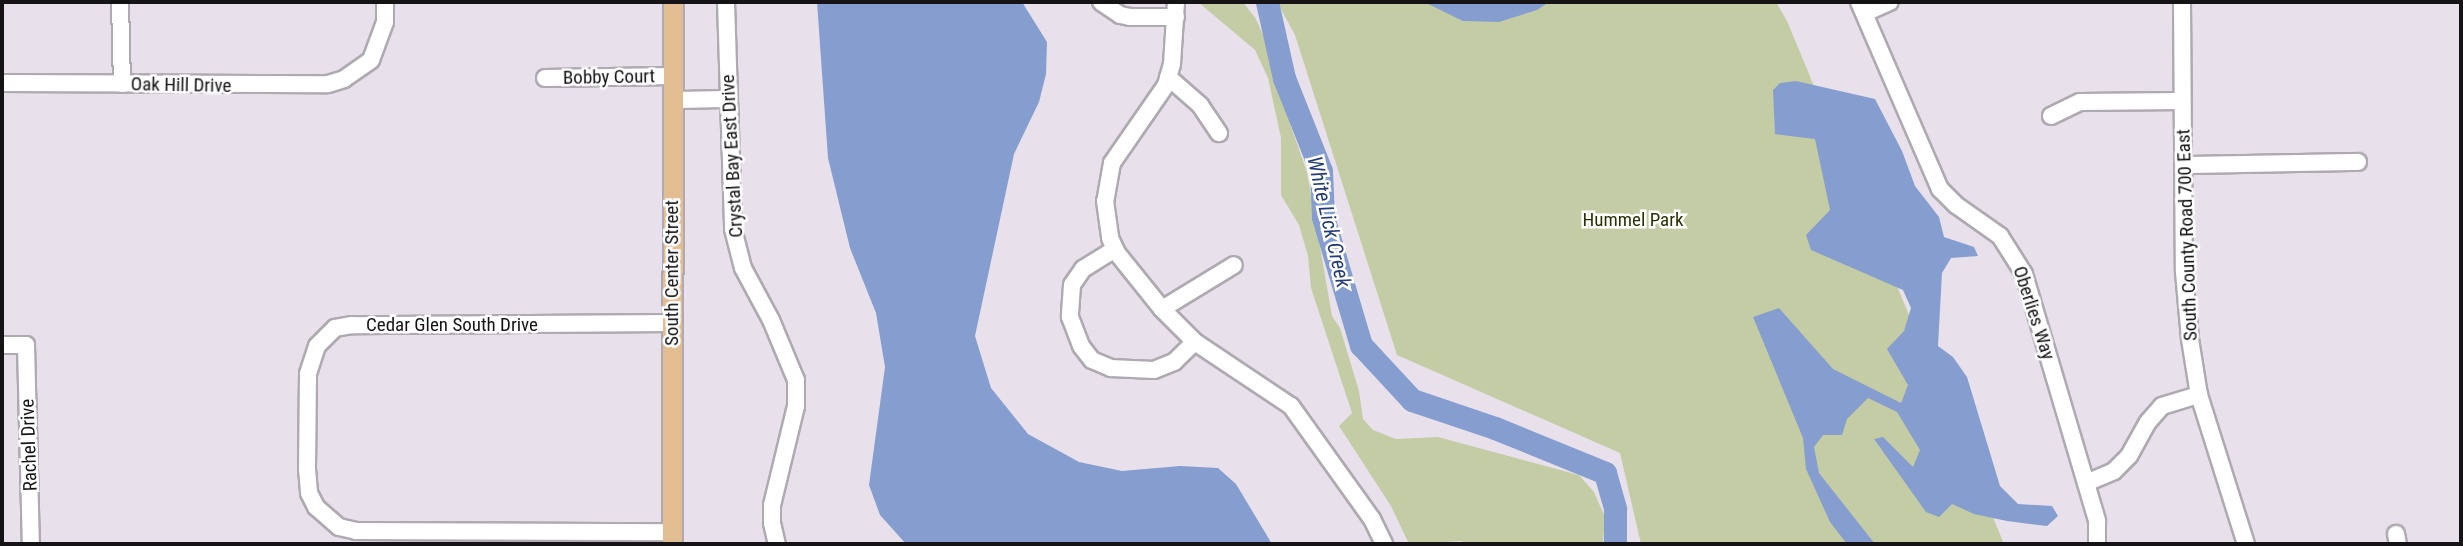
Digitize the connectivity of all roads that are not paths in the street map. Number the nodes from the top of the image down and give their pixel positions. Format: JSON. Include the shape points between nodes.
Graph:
{"nodes":[{"id":1,"x":120,"y":2,"type":"edge"},
{"id":2,"x":385,"y":2,"type":"edge"},
{"id":3,"x":673,"y":2,"type":"edge"},
{"id":4,"x":726,"y":2,"type":"edge"},
{"id":5,"x":1101,"y":2,"type":"edge"},
{"id":6,"x":1890,"y":2,"type":"edge"},
{"id":7,"x":2182,"y":2,"type":"edge"},
{"id":8,"x":1862,"y":8,"type":"edge"},
{"id":9,"x":1176,"y":9,"type":"edge"},
{"id":10,"x":673,"y":76,"type":"junction"},
{"id":11,"x":1168,"y":77,"type":"junction"},
{"id":12,"x":545,"y":78,"type":"dead end"},
{"id":13,"x":2,"y":83,"type":"edge"},
{"id":14,"x":121,"y":84,"type":"junction"},
{"id":15,"x":728,"y":99,"type":"junction"},
{"id":16,"x":674,"y":100,"type":"junction"},
{"id":17,"x":2182,"y":101,"type":"junction"},
{"id":18,"x":2051,"y":116,"type":"dead end"},
{"id":19,"x":1219,"y":133,"type":"dead end"},
{"id":20,"x":2358,"y":162,"type":"dead end"},
{"id":21,"x":2184,"y":165,"type":"junction"},
{"id":22,"x":1115,"y":249,"type":"junction"},
{"id":23,"x":1234,"y":265,"type":"dead end"},
{"id":24,"x":1162,"y":309,"type":"junction"},
{"id":25,"x":672,"y":323,"type":"junction"},
{"id":26,"x":1195,"y":342,"type":"junction"},
{"id":27,"x":2,"y":345,"type":"edge"},
{"id":28,"x":2199,"y":396,"type":"junction"},
{"id":29,"x":2086,"y":483,"type":"junction"},
{"id":30,"x":672,"y":538,"type":"edge"},
{"id":31,"x":32,"y":544,"type":"edge"},
{"id":32,"x":777,"y":544,"type":"edge"},
{"id":33,"x":1384,"y":544,"type":"edge"},
{"id":34,"x":2097,"y":544,"type":"edge"},
{"id":35,"x":2245,"y":544,"type":"edge"}],
"edges":[{"from":1,"to":14,"type":"street"},
{"from":2,"to":14,"type":"street","name":"Oak Hill Drive","via":[[380,43],[371,60],[357,72],[328,84]]},
{"from":3,"to":10,"type":"main road","name":"South Center Street"},
{"from":4,"to":15,"type":"street","name":"Crystal Bay East Drive"},
{"from":5,"to":9,"type":"street","via":[[1130,17]]},
{"from":6,"to":8,"type":"street"},
{"from":7,"to":17,"type":"street","name":"South County Road 700 East"},
{"from":8,"to":29,"type":"street","name":"Oberlies Way","via":[[1940,189],[2000,236],[2024,274]]},
{"from":9,"to":11,"type":"street"},
{"from":10,"to":12,"type":"street","name":"Bobby Court"},
{"from":10,"to":16,"type":"main road","name":"South Center Street"},
{"from":11,"to":19,"type":"street","via":[[1200,105]]},
{"from":11,"to":22,"type":"street","via":[[1112,163],[1105,201]]},
{"from":13,"to":14,"type":"street","name":"Oak Hill Drive"},
{"from":15,"to":16,"type":"street"},
{"from":15,"to":32,"type":"street","name":"Crystal Bay East Drive","via":[[737,247],[796,380],[796,406],[772,505]]},
{"from":16,"to":25,"type":"main road","name":"South Center Street"},
{"from":17,"to":18,"type":"street","via":[[2080,102]]},
{"from":17,"to":21,"type":"street","name":"South County Road 700 East"},
{"from":20,"to":21,"type":"street"},
{"from":21,"to":28,"type":"street","name":"South County Road 700 East","via":[[2186,302]]},
{"from":22,"to":24,"type":"street"},
{"from":22,"to":26,"type":"street","via":[[1083,269],[1072,285],[1070,317],[1081,346],[1093,360],[1111,368],[1154,370],[1174,362]]},
{"from":23,"to":24,"type":"street"},
{"from":24,"to":26,"type":"street"},
{"from":25,"to":30,"type":"main road","name":"South Center Street"},
{"from":25,"to":30,"type":"street","name":"Cedar Glen South Drive","via":[[335,328],[310,360],[307,422],[309,493],[316,507],[340,527],[375,532]]},
{"from":26,"to":33,"type":"street","via":[[1291,407],[1372,519]]},
{"from":27,"to":31,"type":"street","name":"Rachel Drive","via":[[26,345]]},
{"from":28,"to":29,"type":"street","via":[[2162,406],[2129,456],[2114,471]]},
{"from":28,"to":35,"type":"street","name":"South County Road 700 East"},
{"from":29,"to":34,"type":"street","name":"Oberlies Way","via":[[2097,521]]}]}
